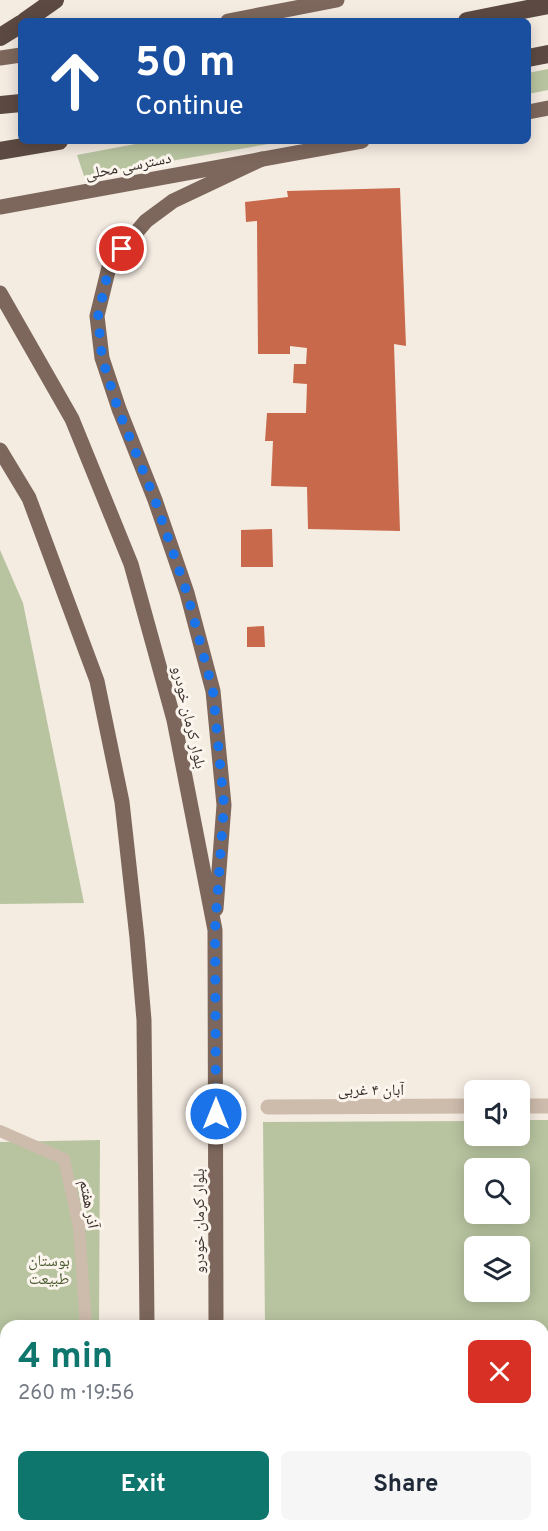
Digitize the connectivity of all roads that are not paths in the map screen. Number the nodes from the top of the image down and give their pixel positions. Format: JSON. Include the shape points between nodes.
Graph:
{"nodes":[{"id":1,"x":55,"y":0,"type":"edge"},
{"id":2,"x":337,"y":0,"type":"edge"},
{"id":3,"x":548,"y":4,"type":"edge"},
{"id":4,"x":29,"y":18,"type":"edge"},
{"id":5,"x":244,"y":18,"type":"edge"},
{"id":6,"x":481,"y":18,"type":"edge"},
{"id":7,"x":18,"y":26,"type":"edge"},
{"id":8,"x":0,"y":37,"type":"edge"},
{"id":9,"x":548,"y":54,"type":"edge"},
{"id":10,"x":18,"y":55,"type":"edge"},
{"id":11,"x":531,"y":57,"type":"edge"},
{"id":12,"x":0,"y":58,"type":"edge"},
{"id":13,"x":18,"y":103,"type":"edge"},
{"id":14,"x":0,"y":105,"type":"edge"},
{"id":15,"x":548,"y":108,"type":"edge"},
{"id":16,"x":531,"y":111,"type":"edge"},
{"id":17,"x":44,"y":144,"type":"edge"},
{"id":18,"x":345,"y":144,"type":"edge"},
{"id":19,"x":0,"y":152,"type":"edge"},
{"id":20,"x":262,"y":159,"type":"junction"},
{"id":21,"x":0,"y":207,"type":"edge"},
{"id":22,"x":0,"y":292,"type":"edge"},
{"id":23,"x":0,"y":450,"type":"edge"},
{"id":24,"x":215,"y":930,"type":"junction"},
{"id":25,"x":530,"y":1106,"type":"edge"},
{"id":26,"x":548,"y":1106,"type":"edge"},
{"id":27,"x":268,"y":1107,"type":"dead end"},
{"id":28,"x":464,"y":1107,"type":"edge"},
{"id":29,"x":0,"y":1131,"type":"edge"},
{"id":30,"x":86,"y":1320,"type":"edge"},
{"id":31,"x":147,"y":1320,"type":"edge"},
{"id":32,"x":216,"y":1320,"type":"edge"}],
"edges":[{"from":1,"to":4,"type":"highway"},
{"from":2,"to":5,"type":"main road"},
{"from":3,"to":6,"type":"highway"},
{"from":7,"to":8,"type":"highway"},
{"from":9,"to":11,"type":"highway"},
{"from":10,"to":12,"type":"main road"},
{"from":13,"to":14,"type":"highway"},
{"from":15,"to":16,"type":"main road"},
{"from":17,"to":19,"type":"highway"},
{"from":18,"to":20,"type":"main road"},
{"from":20,"to":21,"type":"main road","name":"دسترسی محلی"},
{"from":20,"to":24,"type":"main road","via":[[173,201],[146,221],[110,263],[98,316],[102,358],[187,593],[213,691],[224,805]]},
{"from":22,"to":24,"type":"main road","name":"بلوار کرمان خودرو","via":[[72,419],[131,564],[174,720]]},
{"from":23,"to":31,"type":"main road","via":[[29,498],[97,681],[122,802],[144,1020]]},
{"from":24,"to":32,"type":"main road","name":"بلوار کرمان خودرو"},
{"from":25,"to":26,"type":"street"},
{"from":27,"to":28,"type":"street","name":"آبان ۴ غربی"},
{"from":29,"to":30,"type":"lane","name":"آذر هفتم","via":[[64,1159],[79,1227]]}]}
